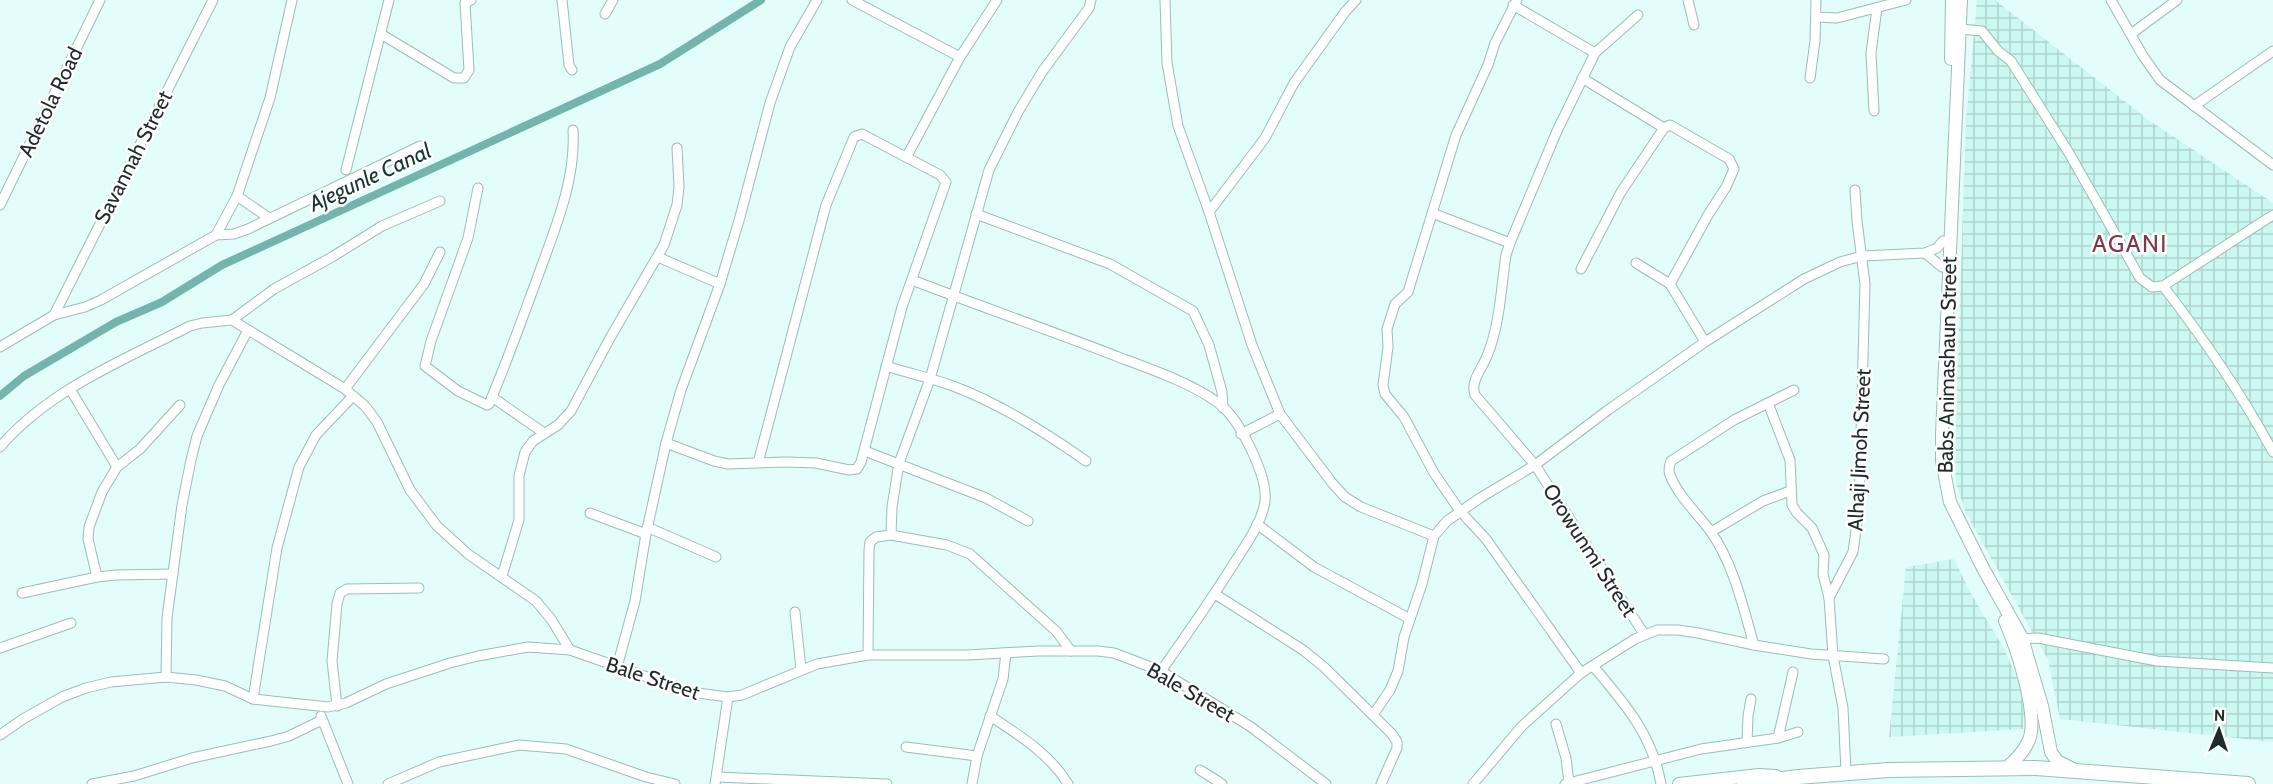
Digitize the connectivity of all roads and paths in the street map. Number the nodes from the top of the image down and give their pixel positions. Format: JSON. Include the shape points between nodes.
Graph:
{"nodes":[{"id":1,"x":100,"y":0,"type":"edge"},
{"id":2,"x":213,"y":0,"type":"edge"},
{"id":3,"x":292,"y":0,"type":"edge"},
{"id":4,"x":389,"y":0,"type":"edge"},
{"id":5,"x":562,"y":0,"type":"edge"},
{"id":6,"x":613,"y":0,"type":"edge"},
{"id":7,"x":817,"y":0,"type":"edge"},
{"id":8,"x":852,"y":0,"type":"edge"},
{"id":9,"x":997,"y":0,"type":"edge"},
{"id":10,"x":1091,"y":0,"type":"edge"},
{"id":11,"x":1166,"y":0,"type":"edge"},
{"id":12,"x":1356,"y":0,"type":"edge"},
{"id":13,"x":1688,"y":0,"type":"edge"},
{"id":14,"x":1816,"y":0,"type":"edge"},
{"id":15,"x":1906,"y":0,"type":"edge"},
{"id":16,"x":1952,"y":0,"type":"edge"},
{"id":17,"x":1961,"y":0,"type":"edge"},
{"id":18,"x":2111,"y":0,"type":"edge"},
{"id":19,"x":2177,"y":0,"type":"edge"},
{"id":20,"x":468,"y":1,"type":"edge"},
{"id":21,"x":1515,"y":3,"type":"edge"},
{"id":22,"x":1877,"y":8,"type":"junction"},
{"id":23,"x":604,"y":14,"type":"dead end"},
{"id":24,"x":1638,"y":15,"type":"dead end"},
{"id":25,"x":1816,"y":17,"type":"junction"},
{"id":26,"x":1694,"y":25,"type":"dead end"},
{"id":27,"x":1960,"y":29,"type":"junction"},
{"id":28,"x":381,"y":34,"type":"junction"},
{"id":29,"x":2131,"y":34,"type":"junction"},
{"id":30,"x":2273,"y":51,"type":"edge"},
{"id":31,"x":1595,"y":53,"type":"junction"},
{"id":32,"x":960,"y":57,"type":"junction"},
{"id":33,"x":572,"y":70,"type":"dead end"},
{"id":34,"x":1582,"y":78,"type":"junction"},
{"id":35,"x":1810,"y":78,"type":"dead end"},
{"id":36,"x":2194,"y":106,"type":"junction"},
{"id":37,"x":1874,"y":111,"type":"dead end"},
{"id":38,"x":1664,"y":128,"type":"junction"},
{"id":39,"x":573,"y":130,"type":"dead end"},
{"id":40,"x":420,"y":146,"type":"dead end"},
{"id":41,"x":677,"y":148,"type":"dead end"},
{"id":42,"x":907,"y":156,"type":"junction"},
{"id":43,"x":2273,"y":165,"type":"edge"},
{"id":44,"x":346,"y":170,"type":"dead end"},
{"id":45,"x":478,"y":188,"type":"dead end"},
{"id":46,"x":1855,"y":190,"type":"dead end"},
{"id":47,"x":237,"y":196,"type":"junction"},
{"id":48,"x":440,"y":201,"type":"dead end"},
{"id":49,"x":0,"y":205,"type":"edge"},
{"id":50,"x":1209,"y":212,"type":"junction"},
{"id":51,"x":1432,"y":213,"type":"junction"},
{"id":52,"x":976,"y":214,"type":"junction"},
{"id":53,"x":2273,"y":215,"type":"edge"},
{"id":54,"x":269,"y":218,"type":"junction"},
{"id":55,"x":216,"y":235,"type":"junction"},
{"id":56,"x":1943,"y":241,"type":"junction"},
{"id":57,"x":1510,"y":243,"type":"junction"},
{"id":58,"x":441,"y":252,"type":"dead end"},
{"id":59,"x":1925,"y":253,"type":"junction"},
{"id":60,"x":1862,"y":256,"type":"junction"},
{"id":61,"x":658,"y":257,"type":"junction"},
{"id":62,"x":1636,"y":263,"type":"dead end"},
{"id":63,"x":1942,"y":267,"type":"junction"},
{"id":64,"x":1581,"y":269,"type":"dead end"},
{"id":65,"x":912,"y":280,"type":"junction"},
{"id":66,"x":720,"y":284,"type":"junction"},
{"id":67,"x":1670,"y":284,"type":"junction"},
{"id":68,"x":2163,"y":286,"type":"junction"},
{"id":69,"x":953,"y":296,"type":"junction"},
{"id":70,"x":54,"y":315,"type":"junction"},
{"id":71,"x":232,"y":320,"type":"junction"},
{"id":72,"x":248,"y":330,"type":"junction"},
{"id":73,"x":1706,"y":342,"type":"junction"},
{"id":74,"x":0,"y":347,"type":"edge"},
{"id":75,"x":886,"y":366,"type":"junction"},
{"id":76,"x":930,"y":379,"type":"junction"},
{"id":77,"x":1941,"y":384,"type":"junction"},
{"id":78,"x":70,"y":388,"type":"junction"},
{"id":79,"x":345,"y":389,"type":"junction"},
{"id":80,"x":1794,"y":390,"type":"dead end"},
{"id":81,"x":353,"y":396,"type":"junction"},
{"id":82,"x":492,"y":397,"type":"junction"},
{"id":83,"x":1768,"y":403,"type":"junction"},
{"id":84,"x":180,"y":405,"type":"dead end"},
{"id":85,"x":1223,"y":408,"type":"junction"},
{"id":86,"x":1280,"y":414,"type":"junction"},
{"id":87,"x":544,"y":433,"type":"junction"},
{"id":88,"x":1241,"y":434,"type":"junction"},
{"id":89,"x":666,"y":444,"type":"junction"},
{"id":90,"x":0,"y":447,"type":"edge"},
{"id":91,"x":866,"y":451,"type":"junction"},
{"id":92,"x":2273,"y":452,"type":"edge"},
{"id":93,"x":1086,"y":461,"type":"dead end"},
{"id":94,"x":758,"y":463,"type":"junction"},
{"id":95,"x":899,"y":463,"type":"junction"},
{"id":96,"x":1535,"y":465,"type":"junction"},
{"id":97,"x":117,"y":467,"type":"junction"},
{"id":98,"x":1790,"y":490,"type":"junction"},
{"id":99,"x":1460,"y":511,"type":"junction"},
{"id":100,"x":590,"y":513,"type":"dead end"},
{"id":101,"x":1028,"y":521,"type":"dead end"},
{"id":102,"x":1257,"y":524,"type":"junction"},
{"id":103,"x":647,"y":531,"type":"junction"},
{"id":104,"x":1711,"y":532,"type":"junction"},
{"id":105,"x":891,"y":535,"type":"junction"},
{"id":106,"x":1434,"y":536,"type":"junction"},
{"id":107,"x":716,"y":557,"type":"dead end"},
{"id":108,"x":173,"y":574,"type":"junction"},
{"id":109,"x":502,"y":576,"type":"junction"},
{"id":110,"x":97,"y":577,"type":"junction"},
{"id":111,"x":419,"y":588,"type":"dead end"},
{"id":112,"x":22,"y":593,"type":"dead end"},
{"id":113,"x":1215,"y":594,"type":"junction"},
{"id":114,"x":1829,"y":598,"type":"junction"},
{"id":115,"x":795,"y":612,"type":"dead end"},
{"id":116,"x":1410,"y":619,"type":"junction"},
{"id":117,"x":71,"y":622,"type":"dead end"},
{"id":118,"x":1644,"y":634,"type":"junction"},
{"id":119,"x":2018,"y":639,"type":"junction"},
{"id":120,"x":1754,"y":645,"type":"junction"},
{"id":121,"x":0,"y":648,"type":"edge"},
{"id":122,"x":570,"y":650,"type":"junction"},
{"id":123,"x":1071,"y":651,"type":"junction"},
{"id":124,"x":1006,"y":652,"type":"junction"},
{"id":125,"x":868,"y":655,"type":"junction"},
{"id":126,"x":1833,"y":656,"type":"junction"},
{"id":127,"x":1884,"y":659,"type":"dead end"},
{"id":128,"x":1593,"y":666,"type":"junction"},
{"id":129,"x":617,"y":667,"type":"junction"},
{"id":130,"x":2273,"y":668,"type":"edge"},
{"id":131,"x":801,"y":669,"type":"junction"},
{"id":132,"x":1161,"y":671,"type":"junction"},
{"id":133,"x":1793,"y":672,"type":"dead end"},
{"id":134,"x":1581,"y":673,"type":"junction"},
{"id":135,"x":166,"y":677,"type":"junction"},
{"id":136,"x":728,"y":697,"type":"junction"},
{"id":137,"x":253,"y":699,"type":"junction"},
{"id":138,"x":1751,"y":699,"type":"dead end"},
{"id":139,"x":337,"y":706,"type":"junction"},
{"id":140,"x":319,"y":707,"type":"junction"},
{"id":141,"x":1373,"y":715,"type":"junction"},
{"id":142,"x":990,"y":716,"type":"junction"},
{"id":143,"x":322,"y":720,"type":"junction"},
{"id":144,"x":1556,"y":724,"type":"dead end"},
{"id":145,"x":1798,"y":732,"type":"dead end"},
{"id":146,"x":0,"y":735,"type":"edge"},
{"id":147,"x":1779,"y":738,"type":"junction"},
{"id":148,"x":1747,"y":742,"type":"junction"},
{"id":149,"x":906,"y":747,"type":"dead end"},
{"id":150,"x":976,"y":756,"type":"junction"},
{"id":151,"x":1657,"y":761,"type":"junction"},
{"id":152,"x":2005,"y":769,"type":"junction"},
{"id":153,"x":1200,"y":770,"type":"dead end"},
{"id":154,"x":2073,"y":770,"type":"junction"},
{"id":155,"x":1846,"y":772,"type":"junction"},
{"id":156,"x":1798,"y":777,"type":"junction"},
{"id":157,"x":716,"y":781,"type":"edge"},
{"id":158,"x":92,"y":784,"type":"edge"},
{"id":159,"x":348,"y":784,"type":"edge"},
{"id":160,"x":388,"y":784,"type":"edge"},
{"id":161,"x":675,"y":784,"type":"edge"},
{"id":162,"x":887,"y":784,"type":"edge"},
{"id":163,"x":972,"y":784,"type":"edge"},
{"id":164,"x":1068,"y":784,"type":"edge"},
{"id":165,"x":1222,"y":784,"type":"edge"},
{"id":166,"x":1326,"y":784,"type":"edge"},
{"id":167,"x":1382,"y":784,"type":"edge"},
{"id":168,"x":1473,"y":784,"type":"edge"},
{"id":169,"x":1567,"y":784,"type":"edge"},
{"id":170,"x":1661,"y":784,"type":"edge"},
{"id":171,"x":1679,"y":784,"type":"edge"},
{"id":172,"x":1744,"y":784,"type":"edge"},
{"id":173,"x":2248,"y":784,"type":"edge"}],
"edges":[{"from":1,"to":49,"type":"street","name":"Adetola Road"},
{"from":2,"to":70,"type":"street","name":"Savannah Street"},
{"from":3,"to":47,"type":"street","via":[[270,98]]},
{"from":4,"to":28,"type":"street"},
{"from":5,"to":33,"type":"street"},
{"from":6,"to":23,"type":"street"},
{"from":7,"to":66,"type":"street","via":[[790,47],[770,103]]},
{"from":8,"to":32,"type":"street"},
{"from":9,"to":32,"type":"street"},
{"from":10,"to":52,"type":"street","via":[[1042,72],[999,148]]},
{"from":11,"to":50,"type":"street","via":[[1167,63],[1178,126]]},
{"from":12,"to":50,"type":"street","via":[[1294,84],[1265,138]]},
{"from":13,"to":26,"type":"street"},
{"from":14,"to":25,"type":"street"},
{"from":15,"to":22,"type":"street"},
{"from":16,"to":56,"type":"main road","name":"Babs Animashaun Street"},
{"from":17,"to":27,"type":"main road","name":"Babs Animashaun Street"},
{"from":18,"to":29,"type":"street"},
{"from":19,"to":29,"type":"street"},
{"from":20,"to":28,"type":"street","via":[[469,70],[464,78],[454,78],[433,68]]},
{"from":21,"to":31,"type":"street"},
{"from":21,"to":51,"type":"street","via":[[1456,135]]},
{"from":22,"to":25,"type":"street","via":[[1837,18]]},
{"from":22,"to":37,"type":"street","via":[[1871,53]]},
{"from":24,"to":31,"type":"street"},
{"from":25,"to":35,"type":"street"},
{"from":27,"to":68,"type":"street","via":[[1982,31],[2011,61],[2140,278],[2152,286]]},
{"from":27,"to":77,"type":"main road","name":"Babs Animashaun Street"},
{"from":28,"to":44,"type":"street"},
{"from":29,"to":36,"type":"street","via":[[2160,80]]},
{"from":30,"to":36,"type":"street"},
{"from":31,"to":34,"type":"street"},
{"from":32,"to":42,"type":"street"},
{"from":34,"to":38,"type":"street"},
{"from":34,"to":57,"type":"street"},
{"from":36,"to":43,"type":"street"},
{"from":38,"to":64,"type":"street","via":[[1621,192]]},
{"from":38,"to":67,"type":"street","via":[[1670,125],[1729,159],[1734,169]]},
{"from":39,"to":82,"type":"street","via":[[568,187],[520,329]]},
{"from":40,"to":54,"type":"street"},
{"from":41,"to":61,"type":"street","via":[[677,206]]},
{"from":42,"to":65,"type":"street","via":[[946,182]]},
{"from":42,"to":94,"type":"street","via":[[862,134],[854,137],[826,205]]},
{"from":45,"to":82,"type":"street","via":[[468,238],[425,366],[484,405]]},
{"from":46,"to":60,"type":"street","name":"Alhaji Jimoh Street"},
{"from":47,"to":54,"type":"street"},
{"from":47,"to":55,"type":"street"},
{"from":48,"to":71,"type":"street","via":[[382,226],[274,289]]},
{"from":50,"to":86,"type":"street","via":[[1252,345]]},
{"from":51,"to":57,"type":"street"},
{"from":51,"to":99,"type":"street","via":[[1408,292],[1395,304],[1389,320],[1383,385]]},
{"from":52,"to":69,"type":"street"},
{"from":52,"to":85,"type":"street","via":[[1110,264],[1187,306],[1197,316],[1209,345]]},
{"from":53,"to":68,"type":"street"},
{"from":54,"to":55,"type":"street","via":[[239,232]]},
{"from":55,"to":70,"type":"street","via":[[101,300]]},
{"from":56,"to":59,"type":"street"},
{"from":56,"to":63,"type":"main road","name":"Babs Animashaun Street"},
{"from":57,"to":96,"type":"street","name":"Orowunmi Street","via":[[1494,333],[1473,390]]},
{"from":58,"to":79,"type":"street","via":[[424,284]]},
{"from":59,"to":60,"type":"street"},
{"from":59,"to":63,"type":"street"},
{"from":60,"to":73,"type":"street","via":[[1804,279]]},
{"from":60,"to":114,"type":"street","name":"Alhaji Jimoh Street","via":[[1865,306],[1859,507],[1853,552]]},
{"from":61,"to":66,"type":"street"},
{"from":61,"to":87,"type":"street","via":[[571,411]]},
{"from":62,"to":67,"type":"street"},
{"from":63,"to":77,"type":"main road","name":"Babs Animashaun Street"},
{"from":65,"to":69,"type":"street"},
{"from":65,"to":75,"type":"street"},
{"from":66,"to":89,"type":"street","via":[[692,357]]},
{"from":67,"to":73,"type":"street"},
{"from":68,"to":92,"type":"street","via":[[2225,370]]},
{"from":69,"to":76,"type":"street"},
{"from":69,"to":85,"type":"street","via":[[1133,362]]},
{"from":70,"to":74,"type":"street"},
{"from":71,"to":72,"type":"street"},
{"from":71,"to":78,"type":"street","via":[[190,326]]},
{"from":72,"to":79,"type":"street"},
{"from":72,"to":108,"type":"street","via":[[197,436]]},
{"from":73,"to":96,"type":"street"},
{"from":75,"to":76,"type":"street"},
{"from":75,"to":91,"type":"street"},
{"from":76,"to":93,"type":"street","via":[[1047,432]]},
{"from":76,"to":95,"type":"street"},
{"from":77,"to":119,"type":"main road","name":"Babs Animashaun Street","via":[[1936,457],[1939,490],[1960,538]]},
{"from":78,"to":90,"type":"street","via":[[30,416]]},
{"from":78,"to":97,"type":"street"},
{"from":79,"to":81,"type":"street"},
{"from":80,"to":83,"type":"street"},
{"from":81,"to":109,"type":"street","via":[[377,422],[410,490],[437,526],[468,554]]},
{"from":81,"to":137,"type":"street","via":[[316,435],[299,467],[277,548]]},
{"from":82,"to":87,"type":"street"},
{"from":83,"to":98,"type":"street","via":[[1790,460]]},
{"from":83,"to":104,"type":"street","via":[[1671,461],[1670,475]]},
{"from":84,"to":97,"type":"street"},
{"from":85,"to":88,"type":"street"},
{"from":86,"to":88,"type":"street"},
{"from":86,"to":106,"type":"street","via":[[1345,497]]},
{"from":87,"to":109,"type":"street","via":[[533,441],[521,462],[519,520]]},
{"from":88,"to":102,"type":"street","via":[[1262,476],[1265,491]]},
{"from":89,"to":94,"type":"street","via":[[728,464]]},
{"from":89,"to":103,"type":"street"},
{"from":91,"to":94,"type":"street","via":[[857,469],[849,470],[816,463]]},
{"from":91,"to":95,"type":"street"},
{"from":95,"to":101,"type":"street","via":[[986,498]]},
{"from":95,"to":105,"type":"street"},
{"from":96,"to":99,"type":"street"},
{"from":96,"to":118,"type":"street","name":"Orowunmi Street"},
{"from":97,"to":110,"type":"street","via":[[102,492],[89,527],[89,546]]},
{"from":98,"to":104,"type":"street"},
{"from":98,"to":114,"type":"street","via":[[1792,505],[1820,542]]},
{"from":99,"to":106,"type":"street"},
{"from":99,"to":134,"type":"street","via":[[1486,539]]},
{"from":100,"to":103,"type":"street"},
{"from":102,"to":113,"type":"street"},
{"from":102,"to":116,"type":"street","via":[[1314,567]]},
{"from":103,"to":107,"type":"street"},
{"from":103,"to":129,"type":"street","via":[[635,601]]},
{"from":104,"to":120,"type":"street","via":[[1730,567]]},
{"from":105,"to":123,"type":"street","via":[[947,545],[970,554],[1056,631]]},
{"from":105,"to":125,"type":"street","via":[[870,542]]},
{"from":106,"to":116,"type":"street"},
{"from":108,"to":110,"type":"street"},
{"from":108,"to":135,"type":"street","via":[[167,618]]},
{"from":109,"to":122,"type":"street","via":[[536,601]]},
{"from":110,"to":112,"type":"street"},
{"from":111,"to":139,"type":"street","via":[[347,589],[340,593],[332,661]]},
{"from":113,"to":132,"type":"street"},
{"from":113,"to":141,"type":"street","via":[[1303,650]]},
{"from":114,"to":126,"type":"street"},
{"from":115,"to":131,"type":"street"},
{"from":116,"to":141,"type":"street","via":[[1398,671]]},
{"from":117,"to":121,"type":"street"},
{"from":118,"to":120,"type":"street","via":[[1678,630]]},
{"from":118,"to":128,"type":"street"},
{"from":119,"to":130,"type":"street","via":[[2038,638],[2157,661]]},
{"from":119,"to":152,"type":"main road","name":"Babs Animashaun Street","via":[[2032,729],[2026,748]]},
{"from":119,"to":154,"type":"main road","name":"Babs Animashaun Street","via":[[2042,706],[2051,752],[2057,761]]},
{"from":120,"to":126,"type":"street"},
{"from":122,"to":129,"type":"street","name":"Bale Street"},
{"from":122,"to":139,"type":"street","name":"Bale Street","via":[[528,647],[478,656],[414,674]]},
{"from":123,"to":124,"type":"street","name":"Bale Street"},
{"from":123,"to":132,"type":"street","name":"Bale Street","via":[[1114,653]]},
{"from":124,"to":125,"type":"street","name":"Bale Street"},
{"from":124,"to":142,"type":"street","via":[[1003,679]]},
{"from":125,"to":131,"type":"street","name":"Bale Street"},
{"from":126,"to":127,"type":"street"},
{"from":126,"to":155,"type":"street","via":[[1843,708]]},
{"from":128,"to":134,"type":"street"},
{"from":128,"to":151,"type":"street","via":[[1647,737]]},
{"from":129,"to":136,"type":"street","name":"Bale Street","via":[[690,692]]},
{"from":131,"to":136,"type":"street","name":"Bale Street","via":[[742,695]]},
{"from":132,"to":166,"type":"street","name":"Bale Street","via":[[1251,727]]},
{"from":133,"to":147,"type":"street"},
{"from":134,"to":168,"type":"street","via":[[1522,726]]},
{"from":135,"to":137,"type":"street","name":"Bale Street","via":[[225,686]]},
{"from":135,"to":146,"type":"street","name":"Bale Street","via":[[86,688],[43,707]]},
{"from":136,"to":157,"type":"street"},
{"from":137,"to":140,"type":"street","name":"Bale Street"},
{"from":138,"to":148,"type":"street"},
{"from":139,"to":140,"type":"street","name":"Bale Street"},
{"from":140,"to":143,"type":"street"},
{"from":141,"to":167,"type":"street","via":[[1397,742]]},
{"from":142,"to":150,"type":"street"},
{"from":142,"to":164,"type":"street","via":[[1048,759]]},
{"from":143,"to":158,"type":"street","via":[[271,741]]},
{"from":143,"to":159,"type":"street"},
{"from":144,"to":169,"type":"street","via":[[1566,758]]},
{"from":145,"to":147,"type":"street"},
{"from":147,"to":148,"type":"street"},
{"from":148,"to":151,"type":"street"},
{"from":149,"to":150,"type":"street"},
{"from":150,"to":163,"type":"street"},
{"from":151,"to":169,"type":"street"},
{"from":151,"to":170,"type":"street"},
{"from":152,"to":154,"type":"highway"},
{"from":152,"to":155,"type":"highway"},
{"from":153,"to":165,"type":"street"},
{"from":154,"to":173,"type":"highway"},
{"from":155,"to":156,"type":"highway"},
{"from":156,"to":171,"type":"main road","via":[[1759,775]]},
{"from":156,"to":172,"type":"highway"},
{"from":157,"to":162,"type":"street"},
{"from":160,"to":161,"type":"street","via":[[439,762],[519,745],[566,749]]}]}
